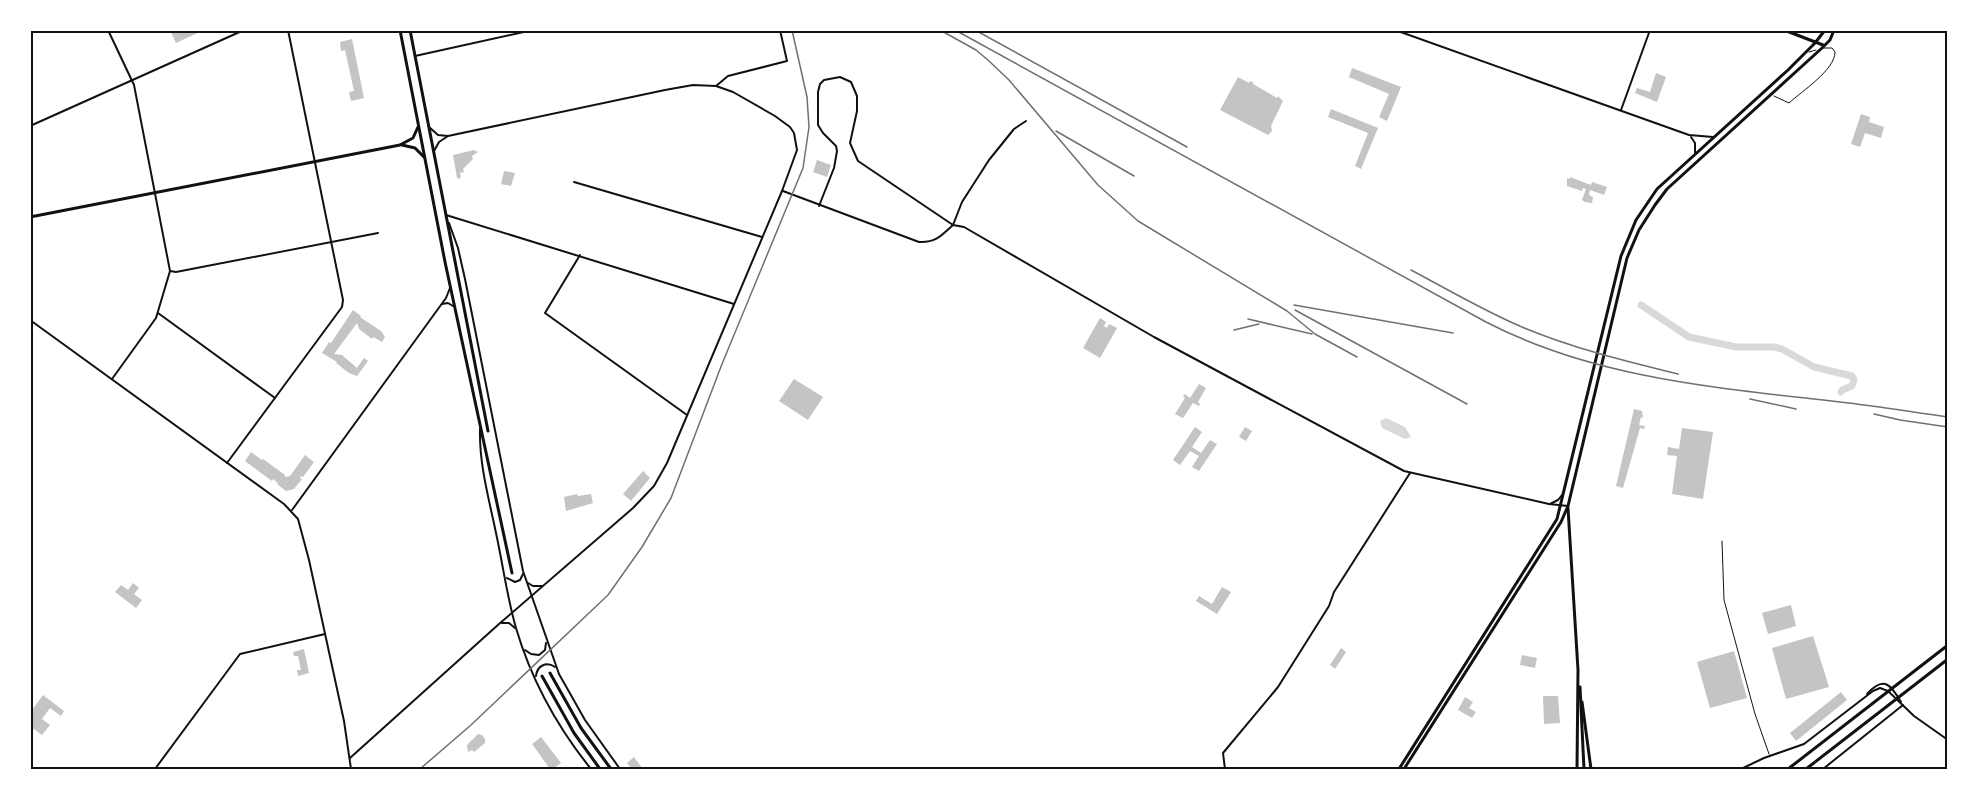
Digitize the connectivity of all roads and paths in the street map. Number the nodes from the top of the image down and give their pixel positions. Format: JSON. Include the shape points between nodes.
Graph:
{"nodes":[{"id":1,"x":108,"y":30,"type":"edge"},
{"id":2,"x":244,"y":30,"type":"edge"},
{"id":3,"x":288,"y":30,"type":"edge"},
{"id":4,"x":400,"y":30,"type":"edge"},
{"id":5,"x":410,"y":30,"type":"edge"},
{"id":6,"x":533,"y":30,"type":"edge"},
{"id":7,"x":780,"y":30,"type":"edge"},
{"id":8,"x":1395,"y":30,"type":"edge"},
{"id":9,"x":1650,"y":30,"type":"edge"},
{"id":10,"x":1784,"y":30,"type":"edge"},
{"id":11,"x":1825,"y":30,"type":"edge"},
{"id":12,"x":1834,"y":30,"type":"edge"},
{"id":13,"x":1815,"y":43,"type":"junction"},
{"id":14,"x":1827,"y":43,"type":"junction"},
{"id":15,"x":1819,"y":49,"type":"junction"},
{"id":16,"x":1804,"y":54,"type":"junction"},
{"id":17,"x":415,"y":56,"type":"junction"},
{"id":18,"x":131,"y":81,"type":"junction"},
{"id":19,"x":716,"y":86,"type":"junction"},
{"id":20,"x":1769,"y":96,"type":"junction"},
{"id":21,"x":1621,"y":110,"type":"junction"},
{"id":22,"x":1026,"y":120,"type":"dead end"},
{"id":23,"x":419,"y":123,"type":"junction"},
{"id":24,"x":30,"y":126,"type":"edge"},
{"id":25,"x":429,"y":127,"type":"junction"},
{"id":26,"x":1689,"y":135,"type":"junction"},
{"id":27,"x":448,"y":136,"type":"junction"},
{"id":28,"x":1713,"y":137,"type":"junction"},
{"id":29,"x":400,"y":145,"type":"junction"},
{"id":30,"x":434,"y":152,"type":"junction"},
{"id":31,"x":1694,"y":154,"type":"junction"},
{"id":32,"x":426,"y":160,"type":"junction"},
{"id":33,"x":315,"y":161,"type":"junction"},
{"id":34,"x":574,"y":182,"type":"dead end"},
{"id":35,"x":782,"y":191,"type":"junction"},
{"id":36,"x":156,"y":192,"type":"junction"},
{"id":37,"x":819,"y":206,"type":"junction"},
{"id":38,"x":446,"y":215,"type":"junction"},
{"id":39,"x":30,"y":217,"type":"edge"},
{"id":40,"x":953,"y":225,"type":"junction"},
{"id":41,"x":378,"y":233,"type":"dead end"},
{"id":42,"x":762,"y":237,"type":"junction"},
{"id":43,"x":331,"y":242,"type":"junction"},
{"id":44,"x":580,"y":255,"type":"junction"},
{"id":45,"x":170,"y":271,"type":"junction"},
{"id":46,"x":450,"y":286,"type":"junction"},
{"id":47,"x":734,"y":304,"type":"junction"},
{"id":48,"x":440,"y":306,"type":"junction"},
{"id":49,"x":456,"y":310,"type":"junction"},
{"id":50,"x":158,"y":313,"type":"junction"},
{"id":51,"x":30,"y":320,"type":"edge"},
{"id":52,"x":112,"y":379,"type":"junction"},
{"id":53,"x":275,"y":398,"type":"junction"},
{"id":54,"x":687,"y":415,"type":"junction"},
{"id":55,"x":480,"y":426,"type":"junction"},
{"id":56,"x":488,"y":431,"type":"dead end"},
{"id":57,"x":227,"y":463,"type":"junction"},
{"id":58,"x":1410,"y":473,"type":"junction"},
{"id":59,"x":1564,"y":489,"type":"junction"},
{"id":60,"x":1549,"y":504,"type":"junction"},
{"id":61,"x":1561,"y":506,"type":"junction"},
{"id":62,"x":1568,"y":506,"type":"junction"},
{"id":63,"x":292,"y":510,"type":"junction"},
{"id":64,"x":1564,"y":514,"type":"junction"},
{"id":65,"x":1559,"y":526,"type":"junction"},
{"id":66,"x":1570,"y":528,"type":"junction"},
{"id":67,"x":1722,"y":541,"type":"dead end"},
{"id":68,"x":523,"y":572,"type":"junction"},
{"id":69,"x":512,"y":573,"type":"dead end"},
{"id":70,"x":506,"y":576,"type":"junction"},
{"id":71,"x":526,"y":581,"type":"junction"},
{"id":72,"x":543,"y":585,"type":"junction"},
{"id":73,"x":531,"y":596,"type":"junction"},
{"id":74,"x":512,"y":612,"type":"junction"},
{"id":75,"x":499,"y":624,"type":"junction"},
{"id":76,"x":517,"y":630,"type":"junction"},
{"id":77,"x":326,"y":634,"type":"junction"},
{"id":78,"x":546,"y":639,"type":"junction"},
{"id":79,"x":1948,"y":645,"type":"edge"},
{"id":80,"x":523,"y":648,"type":"junction"},
{"id":81,"x":1948,"y":659,"type":"edge"},
{"id":82,"x":557,"y":669,"type":"junction"},
{"id":83,"x":1578,"y":670,"type":"junction"},
{"id":84,"x":550,"y":673,"type":"dead end"},
{"id":85,"x":543,"y":676,"type":"dead end"},
{"id":86,"x":537,"y":680,"type":"junction"},
{"id":87,"x":1580,"y":689,"type":"junction"},
{"id":88,"x":1903,"y":705,"type":"junction"},
{"id":89,"x":1948,"y":740,"type":"edge"},
{"id":90,"x":1769,"y":756,"type":"junction"},
{"id":91,"x":350,"y":758,"type":"junction"},
{"id":92,"x":1807,"y":768,"type":"edge"},
{"id":93,"x":155,"y":769,"type":"edge"},
{"id":94,"x":351,"y":769,"type":"edge"},
{"id":95,"x":591,"y":769,"type":"edge"},
{"id":96,"x":600,"y":769,"type":"edge"},
{"id":97,"x":611,"y":769,"type":"edge"},
{"id":98,"x":620,"y":769,"type":"edge"},
{"id":99,"x":1225,"y":769,"type":"edge"},
{"id":100,"x":1399,"y":769,"type":"edge"},
{"id":101,"x":1404,"y":769,"type":"edge"},
{"id":102,"x":1577,"y":769,"type":"edge"},
{"id":103,"x":1584,"y":769,"type":"edge"},
{"id":104,"x":1591,"y":769,"type":"edge"},
{"id":105,"x":1741,"y":769,"type":"edge"},
{"id":106,"x":1788,"y":769,"type":"edge"},
{"id":107,"x":1822,"y":769,"type":"edge"}],
"edges":[{"from":1,"to":18,"type":"street"},
{"from":2,"to":18,"type":"street"},
{"from":3,"to":33,"type":"street"},
{"from":4,"to":23,"type":"main road"},
{"from":5,"to":17,"type":"main road"},
{"from":6,"to":17,"type":"street"},
{"from":7,"to":19,"type":"street","via":[[787,62],[728,76]]},
{"from":8,"to":21,"type":"street"},
{"from":9,"to":21,"type":"street"},
{"from":10,"to":13,"type":"main road"},
{"from":11,"to":13,"type":"main road"},
{"from":12,"to":14,"type":"main road"},
{"from":13,"to":14,"type":"main road"},
{"from":13,"to":15,"type":"main road"},
{"from":13,"to":16,"type":"main road"},
{"from":14,"to":15,"type":"main road"},
{"from":15,"to":16,"type":"lane"},
{"from":15,"to":20,"type":"main road"},
{"from":15,"to":20,"type":"lane","via":[[1829,47],[1834,51],[1835,60],[1830,68],[1789,103]]},
{"from":16,"to":28,"type":"main road"},
{"from":17,"to":25,"type":"main road"},
{"from":18,"to":24,"type":"street"},
{"from":18,"to":36,"type":"street"},
{"from":19,"to":27,"type":"street","via":[[665,90]]},
{"from":19,"to":35,"type":"street","via":[[790,127],[797,141],[795,158]]},
{"from":20,"to":62,"type":"main road","via":[[1667,189],[1645,219],[1627,258]]},
{"from":21,"to":26,"type":"street"},
{"from":22,"to":40,"type":"street","via":[[989,160],[962,202]]},
{"from":23,"to":29,"type":"main road","via":[[413,138]]},
{"from":23,"to":32,"type":"main road"},
{"from":25,"to":27,"type":"street","via":[[438,135]]},
{"from":25,"to":30,"type":"main road"},
{"from":26,"to":28,"type":"street"},
{"from":26,"to":31,"type":"street","via":[[1695,142]]},
{"from":27,"to":30,"type":"street"},
{"from":28,"to":31,"type":"main road"},
{"from":29,"to":32,"type":"main road","via":[[415,148]]},
{"from":29,"to":33,"type":"main road"},
{"from":30,"to":38,"type":"main road"},
{"from":31,"to":59,"type":"main road","via":[[1658,189],[1632,229],[1621,256]]},
{"from":32,"to":46,"type":"main road"},
{"from":33,"to":36,"type":"main road"},
{"from":33,"to":43,"type":"street"},
{"from":34,"to":42,"type":"street"},
{"from":35,"to":37,"type":"street"},
{"from":35,"to":42,"type":"street"},
{"from":36,"to":39,"type":"main road"},
{"from":36,"to":45,"type":"street"},
{"from":37,"to":40,"type":"street","via":[[919,242],[941,237]]},
{"from":37,"to":40,"type":"street","via":[[837,157],[836,146],[818,125],[819,88],[829,78],[845,78],[855,89],[857,111],[850,138],[854,156],[863,166]]},
{"from":38,"to":44,"type":"street"},
{"from":38,"to":56,"type":"main road"},
{"from":38,"to":68,"type":"street","via":[[465,279]]},
{"from":40,"to":58,"type":"street","via":[[964,227],[1154,337]]},
{"from":41,"to":43,"type":"street"},
{"from":42,"to":47,"type":"street"},
{"from":43,"to":45,"type":"street"},
{"from":43,"to":53,"type":"street","via":[[342,307]]},
{"from":44,"to":47,"type":"street"},
{"from":44,"to":54,"type":"street","via":[[545,313]]},
{"from":45,"to":50,"type":"street"},
{"from":46,"to":48,"type":"street"},
{"from":46,"to":49,"type":"main road"},
{"from":47,"to":54,"type":"street"},
{"from":48,"to":49,"type":"street","via":[[448,303]]},
{"from":48,"to":63,"type":"street"},
{"from":49,"to":55,"type":"main road"},
{"from":50,"to":52,"type":"street"},
{"from":50,"to":53,"type":"street"},
{"from":51,"to":52,"type":"street"},
{"from":52,"to":57,"type":"street"},
{"from":53,"to":57,"type":"street"},
{"from":54,"to":72,"type":"street","via":[[667,463],[645,496]]},
{"from":55,"to":69,"type":"main road"},
{"from":55,"to":70,"type":"street","via":[[482,464]]},
{"from":57,"to":63,"type":"street"},
{"from":58,"to":60,"type":"street"},
{"from":58,"to":99,"type":"street","via":[[1278,687],[1223,753]]},
{"from":59,"to":60,"type":"street","via":[[1558,500]]},
{"from":59,"to":61,"type":"main road"},
{"from":60,"to":61,"type":"street"},
{"from":61,"to":62,"type":"street"},
{"from":61,"to":64,"type":"main road"},
{"from":61,"to":100,"type":"main road","via":[[1531,562]]},
{"from":62,"to":64,"type":"main road"},
{"from":62,"to":66,"type":"main road"},
{"from":63,"to":77,"type":"street","via":[[298,519]]},
{"from":64,"to":65,"type":"main road"},
{"from":64,"to":66,"type":"main road"},
{"from":65,"to":66,"type":"main road","via":[[1564,522]]},
{"from":65,"to":101,"type":"main road"},
{"from":66,"to":83,"type":"main road"},
{"from":67,"to":90,"type":"lane","via":[[1724,600]]},
{"from":68,"to":70,"type":"street","via":[[515,582]]},
{"from":68,"to":71,"type":"street"},
{"from":70,"to":74,"type":"street"},
{"from":71,"to":72,"type":"street","via":[[533,586]]},
{"from":71,"to":73,"type":"street"},
{"from":72,"to":73,"type":"street"},
{"from":73,"to":74,"type":"street"},
{"from":73,"to":78,"type":"street"},
{"from":74,"to":75,"type":"street"},
{"from":74,"to":76,"type":"street"},
{"from":75,"to":76,"type":"street","via":[[509,623]]},
{"from":75,"to":91,"type":"street"},
{"from":76,"to":80,"type":"street"},
{"from":77,"to":91,"type":"street"},
{"from":77,"to":93,"type":"street","via":[[240,654]]},
{"from":78,"to":80,"type":"street","via":[[545,650],[538,655]]},
{"from":78,"to":82,"type":"street"},
{"from":79,"to":106,"type":"main road"},
{"from":80,"to":86,"type":"street"},
{"from":81,"to":92,"type":"main road"},
{"from":82,"to":86,"type":"street","via":[[550,664],[542,666]]},
{"from":82,"to":98,"type":"street","via":[[585,720]]},
{"from":83,"to":87,"type":"main road"},
{"from":83,"to":102,"type":"main road"},
{"from":84,"to":97,"type":"main road","via":[[577,723]]},
{"from":85,"to":96,"type":"main road","via":[[566,722]]},
{"from":86,"to":95,"type":"street","via":[[560,725]]},
{"from":87,"to":103,"type":"main road"},
{"from":87,"to":104,"type":"main road"},
{"from":88,"to":89,"type":"street"},
{"from":88,"to":90,"type":"street","via":[[1892,687],[1884,683],[1873,687],[1804,744]]},
{"from":88,"to":107,"type":"street"},
{"from":90,"to":105,"type":"street"},
{"from":91,"to":94,"type":"street"}]}
